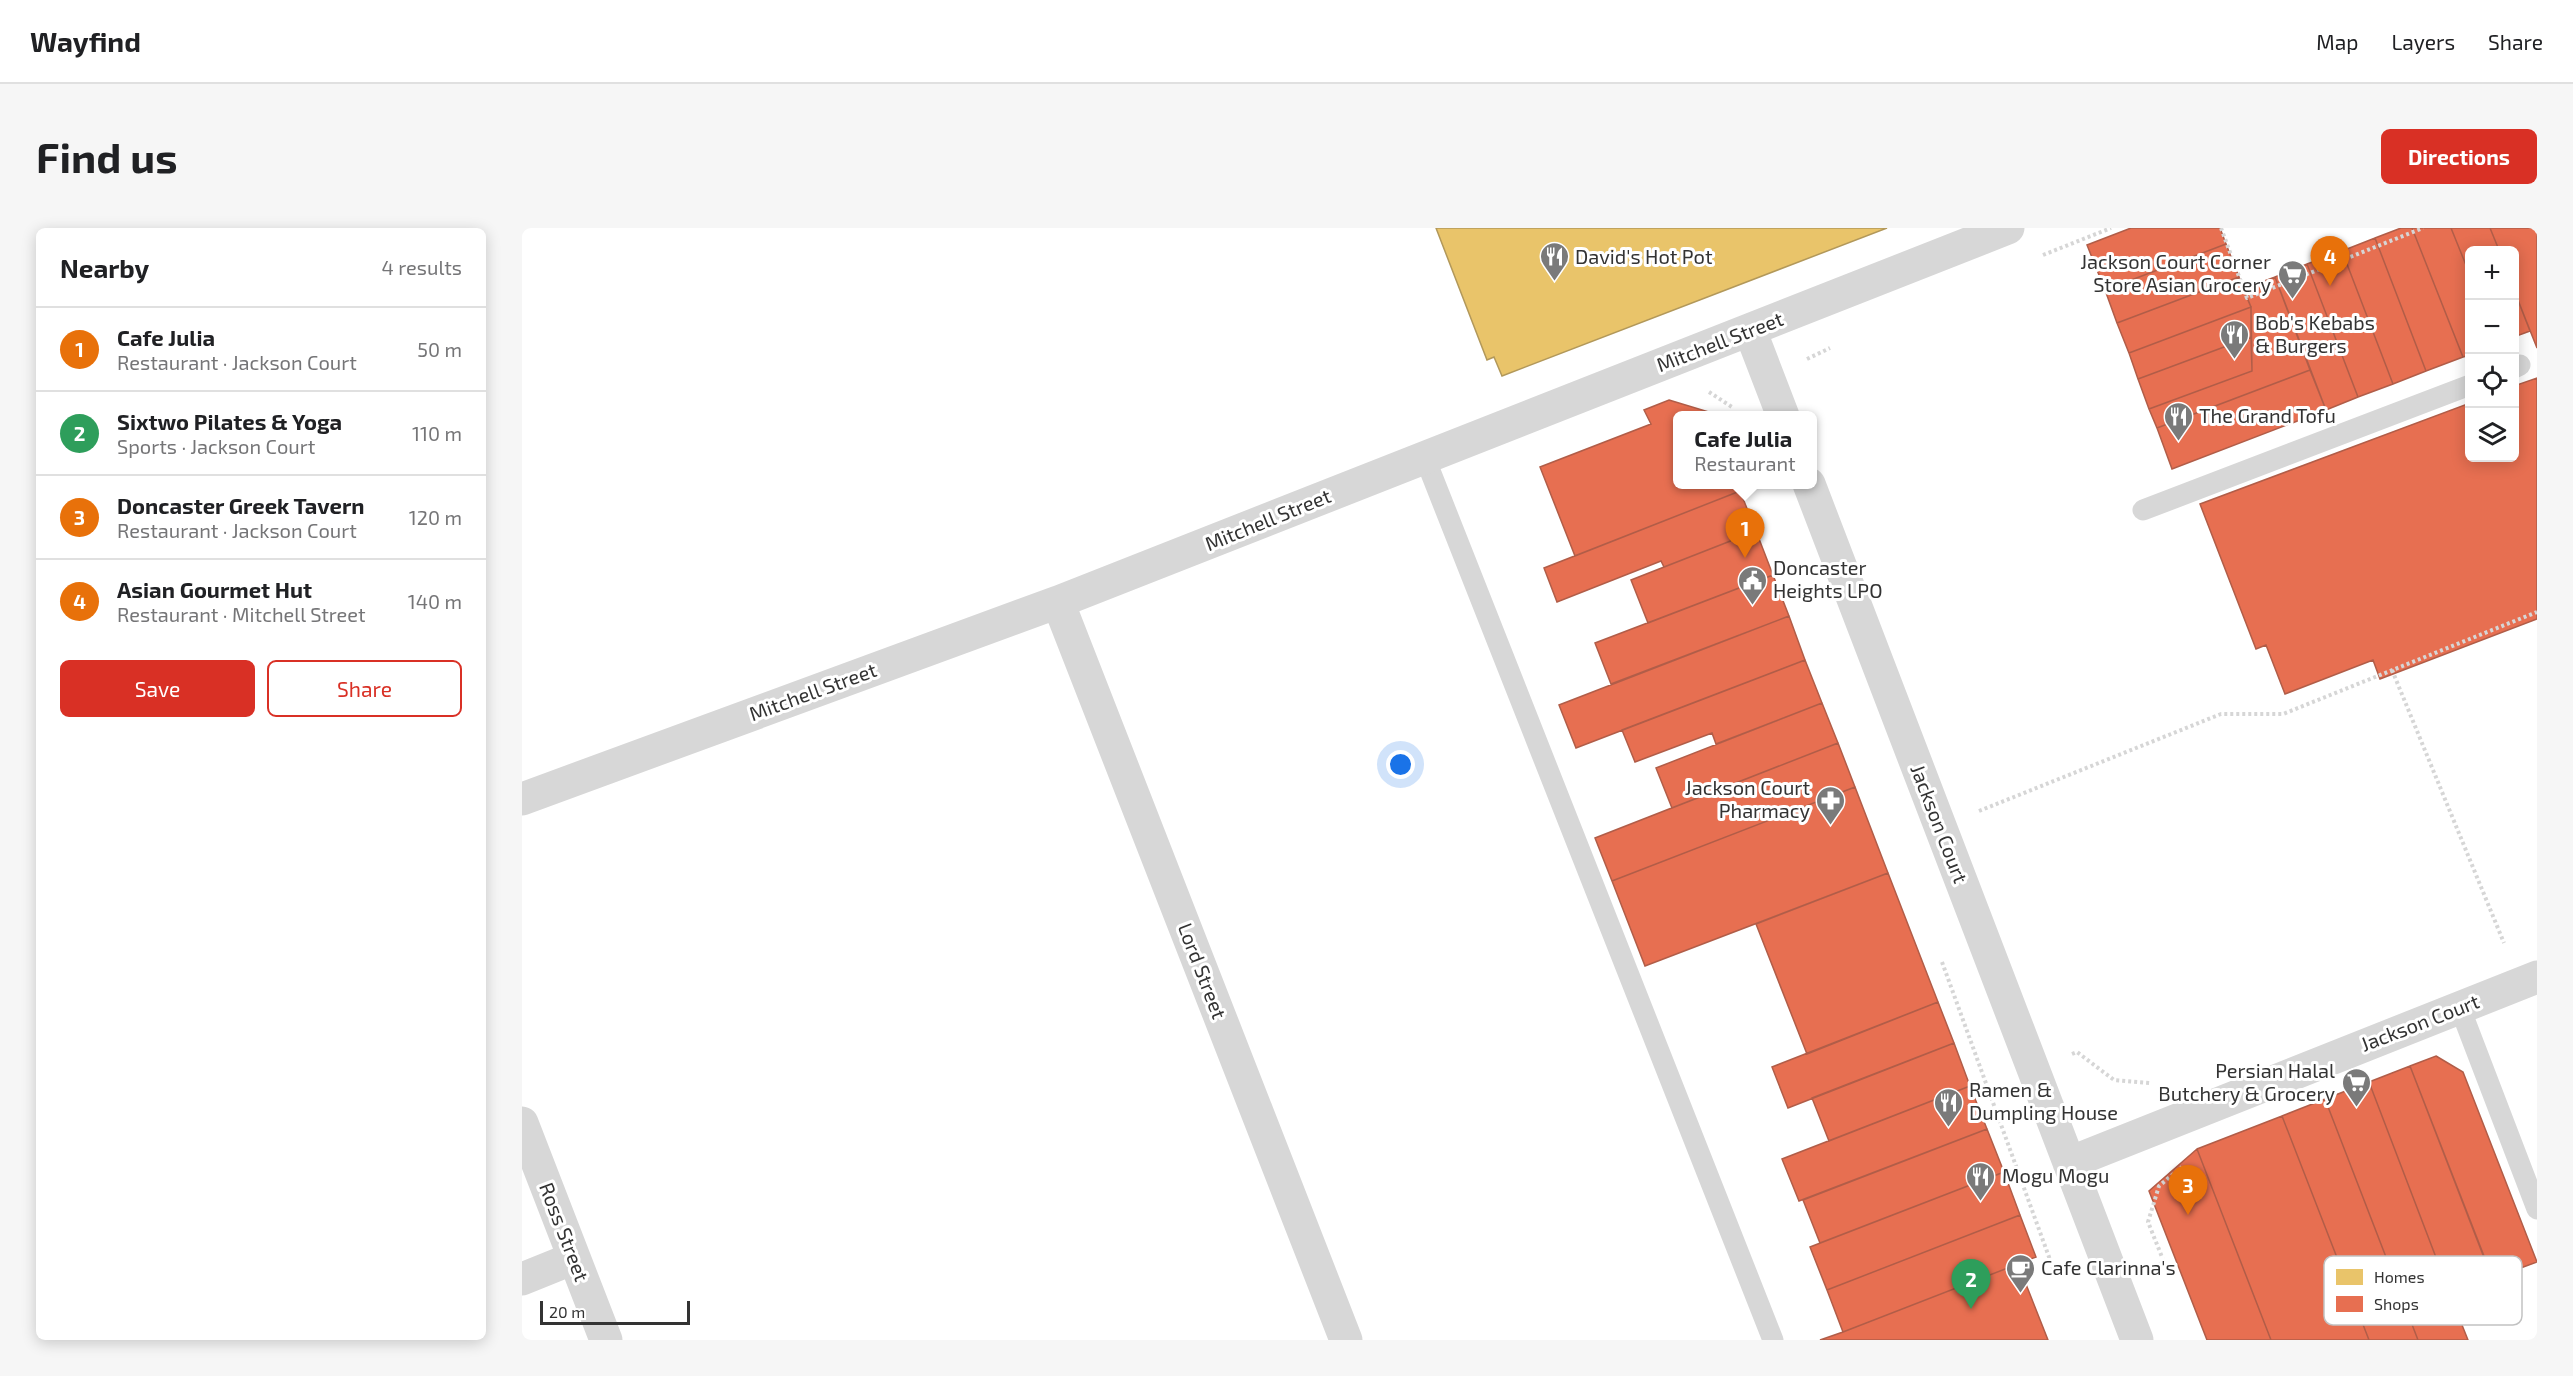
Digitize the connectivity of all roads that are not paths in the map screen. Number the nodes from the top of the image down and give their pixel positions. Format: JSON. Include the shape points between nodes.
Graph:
{"nodes":[{"id":1,"x":2008,"y":228,"type":"edge"},
{"id":2,"x":1750,"y":330,"type":"junction"},
{"id":3,"x":2465,"y":387,"type":"edge"},
{"id":4,"x":1781,"y":411,"type":"edge"},
{"id":5,"x":1425,"y":458,"type":"junction"},
{"id":6,"x":1811,"y":489,"type":"edge"},
{"id":7,"x":2143,"y":510,"type":"dead end"},
{"id":8,"x":1058,"y":603,"type":"junction"},
{"id":9,"x":522,"y":799,"type":"edge"},
{"id":10,"x":2529,"y":980,"type":"edge"},
{"id":11,"x":2460,"y":1008,"type":"junction"},
{"id":12,"x":522,"y":1123,"type":"edge"},
{"id":13,"x":2069,"y":1163,"type":"junction"},
{"id":14,"x":2537,"y":1209,"type":"edge"},
{"id":15,"x":574,"y":1258,"type":"junction"},
{"id":16,"x":522,"y":1279,"type":"edge"},
{"id":17,"x":606,"y":1340,"type":"edge"},
{"id":18,"x":1346,"y":1340,"type":"edge"},
{"id":19,"x":1773,"y":1340,"type":"edge"},
{"id":20,"x":2137,"y":1340,"type":"edge"}],
"edges":[{"from":1,"to":2,"type":"street","name":"Mitchell Street"},
{"from":2,"to":4,"type":"street"},
{"from":2,"to":5,"type":"street","name":"Mitchell Street"},
{"from":3,"to":7,"type":"lane"},
{"from":5,"to":8,"type":"street","name":"Mitchell Street"},
{"from":5,"to":19,"type":"lane"},
{"from":6,"to":13,"type":"street","name":"Jackson Court"},
{"from":8,"to":9,"type":"street","name":"Mitchell Street"},
{"from":8,"to":18,"type":"street","name":"Lord Street"},
{"from":10,"to":11,"type":"street","name":"Jackson Court"},
{"from":11,"to":13,"type":"street","name":"Jackson Court"},
{"from":11,"to":14,"type":"lane"},
{"from":12,"to":15,"type":"street","name":"Ross Street"},
{"from":13,"to":20,"type":"street","name":"Jackson Court"},
{"from":15,"to":16,"type":"street"},
{"from":15,"to":17,"type":"street","name":"Ross Street"}]}
